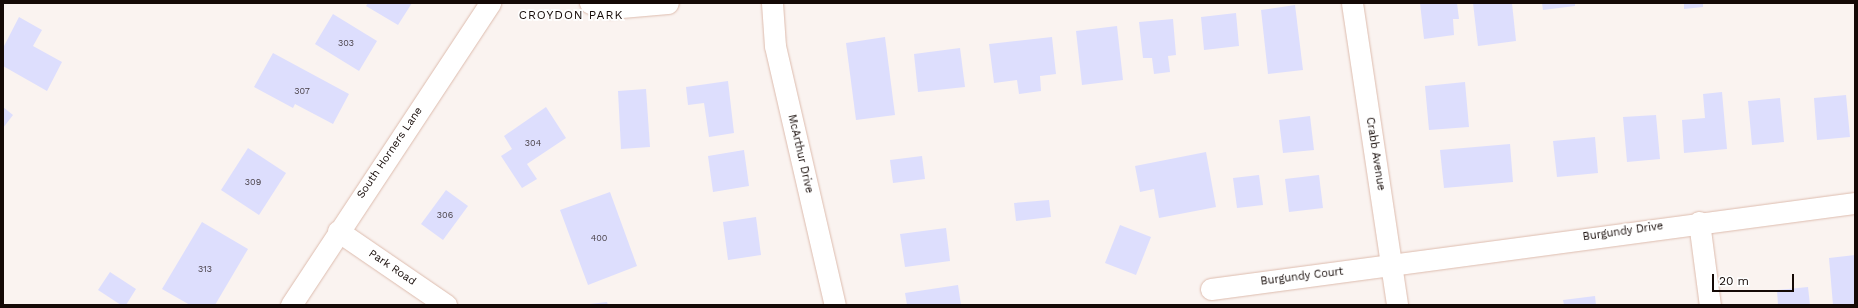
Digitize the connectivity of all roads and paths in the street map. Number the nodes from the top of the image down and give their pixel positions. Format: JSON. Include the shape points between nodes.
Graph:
{"nodes":[{"id":1,"x":490,"y":3,"type":"edge"},
{"id":2,"x":591,"y":3,"type":"edge"},
{"id":3,"x":668,"y":3,"type":"edge"},
{"id":4,"x":772,"y":3,"type":"edge"},
{"id":5,"x":1352,"y":3,"type":"edge"},
{"id":6,"x":1855,"y":203,"type":"edge"},
{"id":7,"x":1699,"y":222,"type":"junction"},
{"id":8,"x":338,"y":231,"type":"junction"},
{"id":9,"x":1392,"y":265,"type":"junction"},
{"id":10,"x":1211,"y":289,"type":"dead end"},
{"id":11,"x":291,"y":305,"type":"edge"},
{"id":12,"x":446,"y":305,"type":"edge"},
{"id":13,"x":835,"y":305,"type":"edge"},
{"id":14,"x":1397,"y":305,"type":"edge"},
{"id":15,"x":1710,"y":305,"type":"edge"}],
"edges":[{"from":1,"to":8,"type":"street","name":"South Horners Lane"},
{"from":2,"to":3,"type":"street","via":[[610,8]]},
{"from":4,"to":13,"type":"street","name":"McArthur Drive","via":[[776,46]]},
{"from":5,"to":9,"type":"street","name":"Crabb Avenue"},
{"from":6,"to":7,"type":"street","name":"Burgundy Drive"},
{"from":7,"to":9,"type":"street","name":"Burgundy Drive"},
{"from":7,"to":15,"type":"street"},
{"from":8,"to":11,"type":"street","name":"South Horners Lane"},
{"from":8,"to":12,"type":"street","name":"Park Road"},
{"from":9,"to":10,"type":"street","name":"Burgundy Court"},
{"from":9,"to":14,"type":"street","name":"Crabb Avenue"}]}
